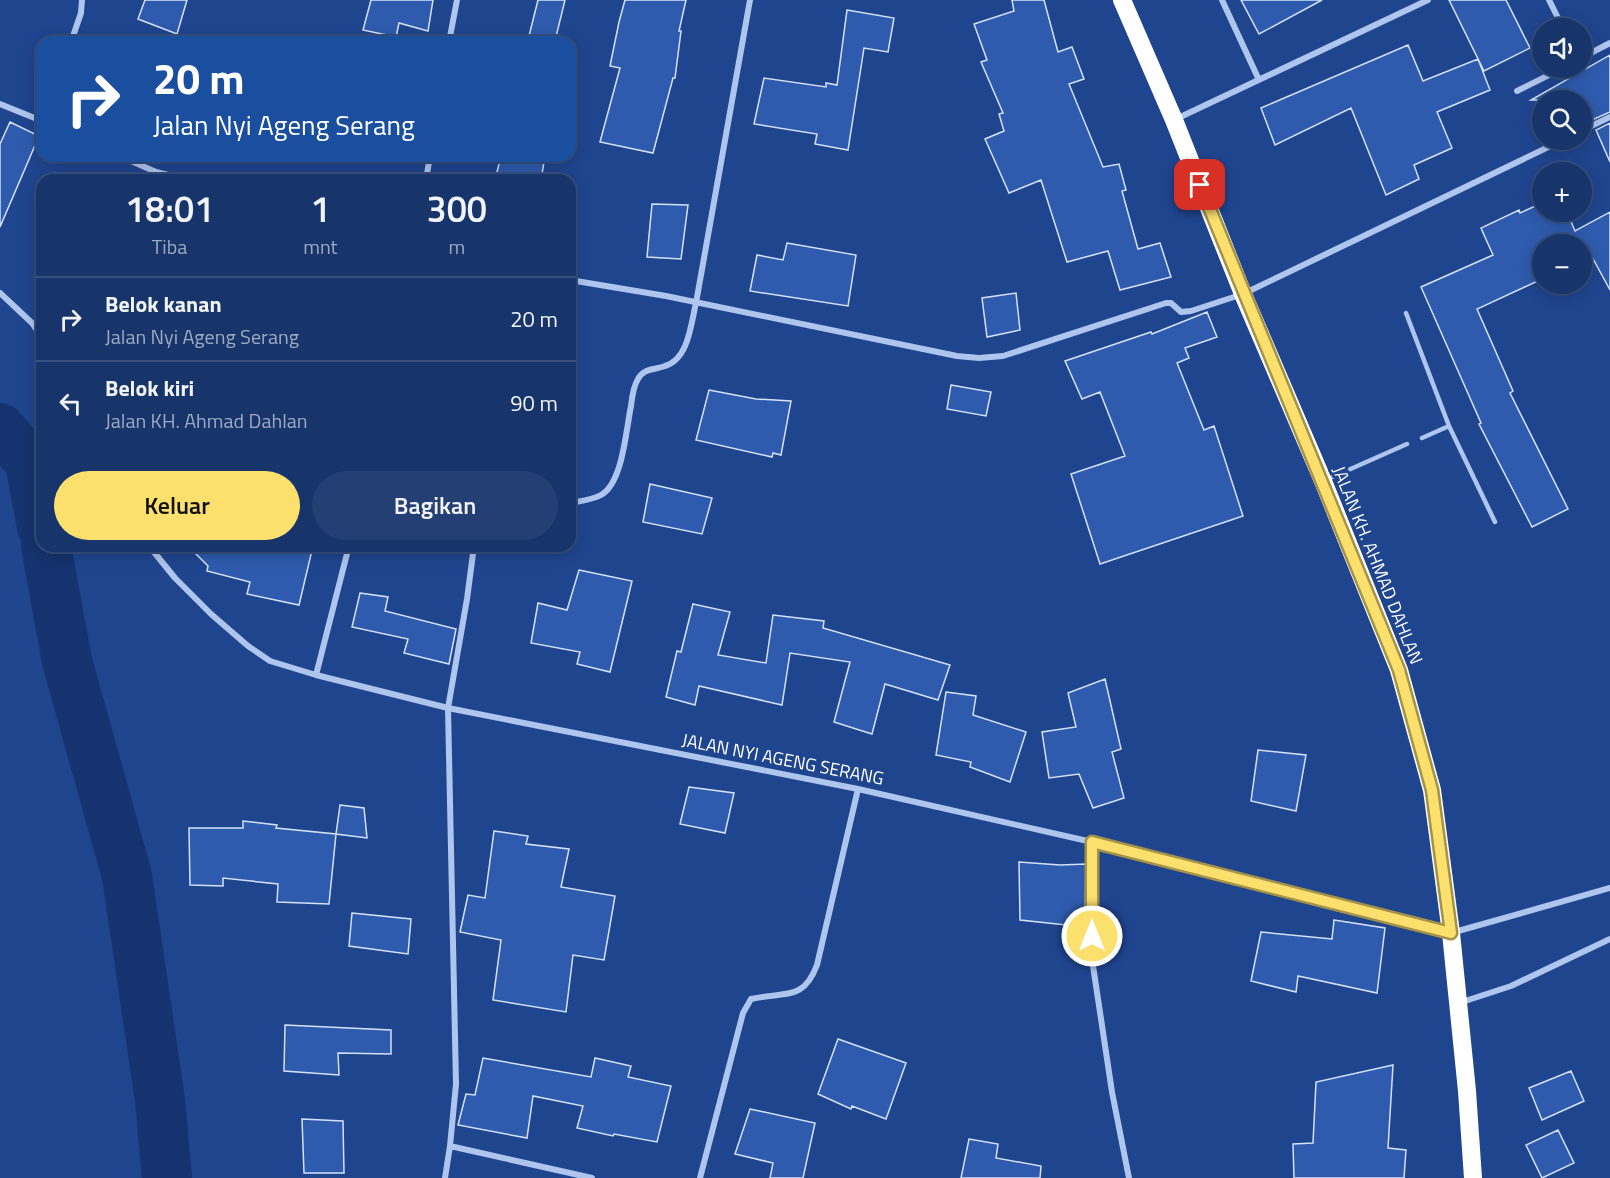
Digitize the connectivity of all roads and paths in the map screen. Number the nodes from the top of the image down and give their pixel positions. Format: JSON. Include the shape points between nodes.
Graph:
{"nodes":[{"id":1,"x":82,"y":0,"type":"edge"},
{"id":2,"x":457,"y":0,"type":"edge"},
{"id":3,"x":750,"y":0,"type":"edge"},
{"id":4,"x":1122,"y":0,"type":"edge"},
{"id":5,"x":1222,"y":0,"type":"edge"},
{"id":6,"x":1428,"y":0,"type":"edge"},
{"id":7,"x":1549,"y":0,"type":"edge"},
{"id":8,"x":1558,"y":18,"type":"edge"},
{"id":9,"x":73,"y":36,"type":"edge"},
{"id":10,"x":450,"y":36,"type":"edge"},
{"id":11,"x":1610,"y":43,"type":"edge"},
{"id":12,"x":1592,"y":52,"type":"edge"},
{"id":13,"x":1543,"y":78,"type":"edge"},
{"id":14,"x":1259,"y":80,"type":"junction"},
{"id":15,"x":1517,"y":91,"type":"dead end"},
{"id":16,"x":0,"y":104,"type":"edge"},
{"id":17,"x":1610,"y":117,"type":"edge"},
{"id":18,"x":36,"y":119,"type":"edge"},
{"id":19,"x":1174,"y":120,"type":"junction"},
{"id":20,"x":1592,"y":126,"type":"edge"},
{"id":21,"x":1542,"y":150,"type":"edge"},
{"id":22,"x":134,"y":162,"type":"edge"},
{"id":23,"x":164,"y":174,"type":"edge"},
{"id":24,"x":576,"y":281,"type":"edge"},
{"id":25,"x":0,"y":293,"type":"edge"},
{"id":26,"x":1244,"y":294,"type":"junction"},
{"id":27,"x":696,"y":303,"type":"junction"},
{"id":28,"x":1406,"y":313,"type":"dead end"},
{"id":29,"x":36,"y":329,"type":"edge"},
{"id":30,"x":1449,"y":426,"type":"junction"},
{"id":31,"x":1422,"y":438,"type":"dead end"},
{"id":32,"x":1407,"y":444,"type":"dead end"},
{"id":33,"x":1323,"y":481,"type":"junction"},
{"id":34,"x":576,"y":501,"type":"edge"},
{"id":35,"x":1495,"y":522,"type":"dead end"},
{"id":36,"x":154,"y":552,"type":"edge"},
{"id":37,"x":347,"y":552,"type":"edge"},
{"id":38,"x":473,"y":552,"type":"edge"},
{"id":39,"x":315,"y":675,"type":"junction"},
{"id":40,"x":448,"y":708,"type":"junction"},
{"id":41,"x":858,"y":789,"type":"junction"},
{"id":42,"x":1092,"y":842,"type":"junction"},
{"id":43,"x":1610,"y":888,"type":"edge"},
{"id":44,"x":1451,"y":933,"type":"junction"},
{"id":45,"x":1610,"y":939,"type":"edge"},
{"id":46,"x":1458,"y":1004,"type":"junction"},
{"id":47,"x":450,"y":1146,"type":"junction"},
{"id":48,"x":444,"y":1178,"type":"edge"},
{"id":49,"x":592,"y":1178,"type":"edge"},
{"id":50,"x":700,"y":1178,"type":"edge"},
{"id":51,"x":1129,"y":1178,"type":"edge"},
{"id":52,"x":1473,"y":1178,"type":"edge"}],
"edges":[{"from":1,"to":9,"type":"street"},
{"from":2,"to":10,"type":"street"},
{"from":3,"to":27,"type":"street"},
{"from":4,"to":19,"type":"highway","name":"JALAN KH. AHMAD DAHLAN"},
{"from":5,"to":14,"type":"street"},
{"from":6,"to":14,"type":"street"},
{"from":7,"to":8,"type":"street"},
{"from":11,"to":12,"type":"street"},
{"from":13,"to":15,"type":"street"},
{"from":14,"to":19,"type":"street"},
{"from":16,"to":18,"type":"street"},
{"from":17,"to":20,"type":"street"},
{"from":19,"to":26,"type":"highway","name":"JALAN KH. AHMAD DAHLAN"},
{"from":21,"to":26,"type":"street"},
{"from":22,"to":23,"type":"street"},
{"from":24,"to":27,"type":"street"},
{"from":25,"to":29,"type":"street"},
{"from":26,"to":27,"type":"street","via":[[1191,311],[1182,312],[1166,303],[1003,356],[979,358]]},
{"from":26,"to":33,"type":"highway","name":"JALAN KH. AHMAD DAHLAN"},
{"from":27,"to":34,"type":"street","via":[[685,347],[674,362],[645,371],[638,378],[613,485],[601,495]]},
{"from":28,"to":30,"type":"lane"},
{"from":30,"to":31,"type":"lane"},
{"from":30,"to":35,"type":"lane"},
{"from":32,"to":33,"type":"lane"},
{"from":33,"to":44,"type":"highway","name":"JALAN KH. AHMAD DAHLAN","via":[[1399,670],[1432,790]]},
{"from":36,"to":39,"type":"street","name":"JALAN NYI AGENG SERANG","via":[[211,614],[248,646],[270,661]]},
{"from":37,"to":39,"type":"street"},
{"from":38,"to":40,"type":"street"},
{"from":39,"to":40,"type":"street","name":"JALAN NYI AGENG SERANG"},
{"from":40,"to":41,"type":"street","name":"JALAN NYI AGENG SERANG"},
{"from":40,"to":47,"type":"street","via":[[456,1084]]},
{"from":41,"to":42,"type":"street","name":"JALAN NYI AGENG SERANG"},
{"from":41,"to":50,"type":"street","via":[[812,979],[798,992],[751,999],[743,1013]]},
{"from":42,"to":44,"type":"street","name":"JALAN NYI AGENG SERANG"},
{"from":42,"to":51,"type":"street","via":[[1092,959]]},
{"from":43,"to":44,"type":"street"},
{"from":44,"to":46,"type":"highway","name":"JALAN KH. AHMAD DAHLAN"},
{"from":45,"to":46,"type":"street","via":[[1511,986]]},
{"from":46,"to":52,"type":"highway","name":"JALAN KH. AHMAD DAHLAN"},
{"from":47,"to":48,"type":"street"},
{"from":47,"to":49,"type":"street"}]}
